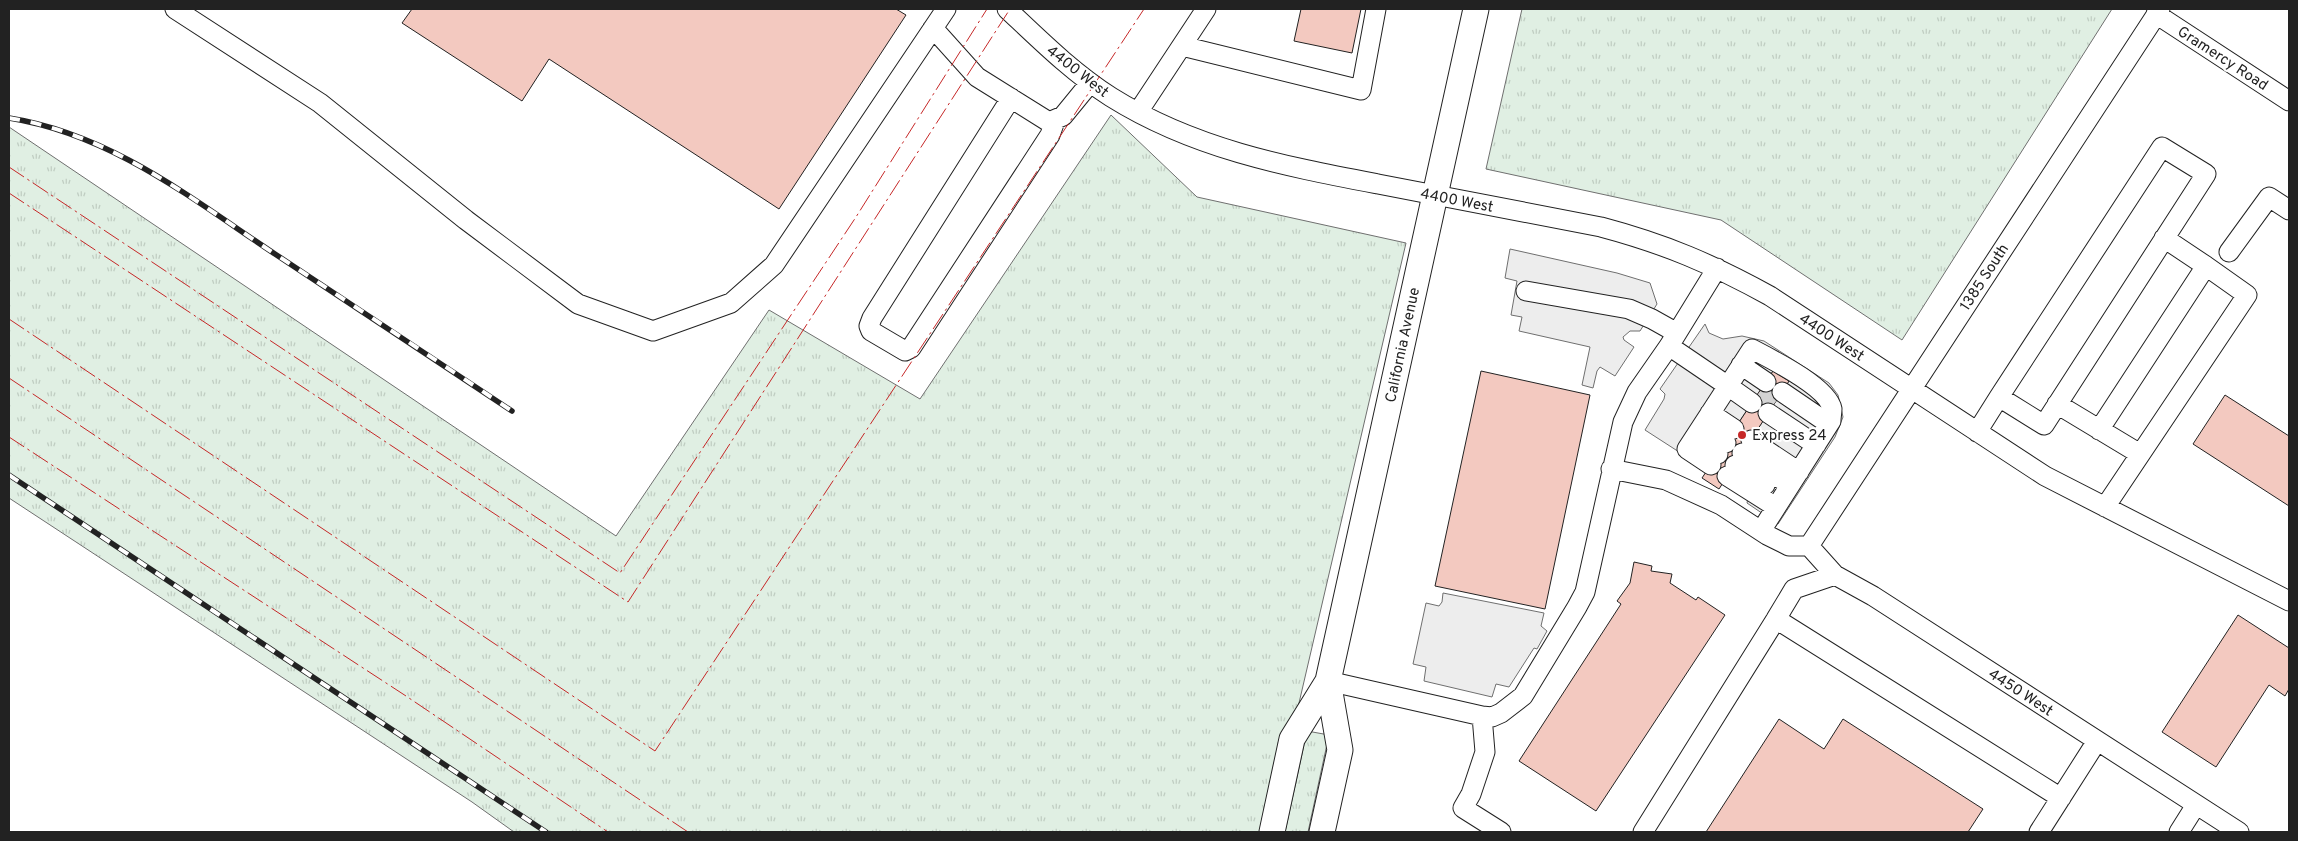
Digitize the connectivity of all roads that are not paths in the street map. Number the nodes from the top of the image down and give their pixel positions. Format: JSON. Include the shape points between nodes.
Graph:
{"nodes":[{"id":1,"x":175,"y":9,"type":"edge"},
{"id":2,"x":1007,"y":9,"type":"edge"},
{"id":3,"x":1206,"y":9,"type":"edge"},
{"id":4,"x":1376,"y":9,"type":"edge"},
{"id":5,"x":1476,"y":9,"type":"edge"},
{"id":6,"x":2158,"y":11,"type":"edge"},
{"id":7,"x":938,"y":16,"type":"edge"},
{"id":8,"x":1182,"y":46,"type":"junction"},
{"id":9,"x":1090,"y":83,"type":"junction"},
{"id":10,"x":1012,"y":98,"type":"junction"},
{"id":11,"x":2289,"y":101,"type":"edge"},
{"id":12,"x":1138,"y":112,"type":"junction"},
{"id":13,"x":1055,"y":121,"type":"junction"},
{"id":14,"x":1434,"y":196,"type":"junction"},
{"id":15,"x":2289,"y":210,"type":"edge"},
{"id":16,"x":2164,"y":238,"type":"junction"},
{"id":17,"x":2230,"y":252,"type":"dead end"},
{"id":18,"x":2206,"y":266,"type":"junction"},
{"id":19,"x":1717,"y":268,"type":"junction"},
{"id":20,"x":1526,"y":291,"type":"dead end"},
{"id":21,"x":1673,"y":339,"type":"junction"},
{"id":22,"x":1734,"y":376,"type":"junction"},
{"id":23,"x":1912,"y":388,"type":"junction"},
{"id":24,"x":1759,"y":393,"type":"tunnel mouth"},
{"id":25,"x":1999,"y":397,"type":"junction"},
{"id":26,"x":1775,"y":403,"type":"tunnel mouth"},
{"id":27,"x":2057,"y":404,"type":"junction"},
{"id":28,"x":1702,"y":426,"type":"junction"},
{"id":29,"x":2099,"y":430,"type":"junction"},
{"id":30,"x":1977,"y":432,"type":"junction"},
{"id":31,"x":1822,"y":434,"type":"junction"},
{"id":32,"x":2140,"y":454,"type":"junction"},
{"id":33,"x":1611,"y":470,"type":"junction"},
{"id":34,"x":1787,"y":490,"type":"junction"},
{"id":35,"x":2105,"y":507,"type":"junction"},
{"id":36,"x":1761,"y":531,"type":"junction"},
{"id":37,"x":1809,"y":546,"type":"junction"},
{"id":38,"x":1835,"y":575,"type":"junction"},
{"id":39,"x":2289,"y":601,"type":"edge"},
{"id":40,"x":1776,"y":619,"type":"junction"},
{"id":41,"x":1328,"y":681,"type":"junction"},
{"id":42,"x":1482,"y":716,"type":"junction"},
{"id":43,"x":2097,"y":741,"type":"junction"},
{"id":44,"x":2061,"y":798,"type":"junction"},
{"id":45,"x":2196,"y":805,"type":"junction"},
{"id":46,"x":1272,"y":832,"type":"edge"},
{"id":47,"x":1322,"y":832,"type":"edge"},
{"id":48,"x":1501,"y":832,"type":"edge"},
{"id":49,"x":1643,"y":832,"type":"edge"},
{"id":50,"x":2039,"y":832,"type":"edge"},
{"id":51,"x":2179,"y":832,"type":"edge"},
{"id":52,"x":2239,"y":832,"type":"edge"}],
"edges":[{"from":1,"to":7,"type":"street","via":[[320,103],[466,220],[578,304],[653,331],[730,303],[774,265]]},
{"from":2,"to":9,"type":"street","name":"4400 West"},
{"from":3,"to":8,"type":"street"},
{"from":4,"to":8,"type":"street","via":[[1361,90]]},
{"from":5,"to":14,"type":"main road","name":"California Avenue"},
{"from":6,"to":11,"type":"street","name":"Gramercy Road"},
{"from":6,"to":23,"type":"street","name":"1385 South"},
{"from":7,"to":10,"type":"street","via":[[977,77]]},
{"from":8,"to":12,"type":"street"},
{"from":9,"to":12,"type":"street","name":"4400 West"},
{"from":9,"to":13,"type":"street"},
{"from":10,"to":13,"type":"street","via":[[1049,122]]},
{"from":10,"to":13,"type":"street","via":[[872,318],[871,330],[895,346],[905,351],[911,348],[1050,135]]},
{"from":12,"to":14,"type":"street","name":"4400 West","via":[[1197,140],[1248,157]]},
{"from":14,"to":19,"type":"street","name":"4400 West","via":[[1602,227],[1688,254]]},
{"from":14,"to":41,"type":"main road","name":"California Avenue"},
{"from":15,"to":17,"type":"street","via":[[2269,197]]},
{"from":16,"to":18,"type":"street"},
{"from":16,"to":25,"type":"street","via":[[2206,174],[2162,147]]},
{"from":16,"to":27,"type":"street"},
{"from":18,"to":29,"type":"street"},
{"from":18,"to":32,"type":"street","via":[[2247,295]]},
{"from":19,"to":21,"type":"street"},
{"from":19,"to":23,"type":"street","name":"4400 West","via":[[1770,296]]},
{"from":20,"to":21,"type":"street","via":[[1629,309],[1652,319]]},
{"from":21,"to":22,"type":"street"},
{"from":21,"to":33,"type":"street","via":[[1628,408]]},
{"from":22,"to":24,"type":"street"},
{"from":22,"to":28,"type":"street"},
{"from":22,"to":31,"type":"street","via":[[1752,349],[1776,362],[1821,392],[1832,408]]},
{"from":23,"to":30,"type":"street","name":"4400 West"},
{"from":23,"to":37,"type":"street","name":"1385 South"},
{"from":25,"to":27,"type":"street","via":[[2044,425]]},
{"from":25,"to":30,"type":"street"},
{"from":26,"to":31,"type":"street"},
{"from":27,"to":29,"type":"street"},
{"from":28,"to":28,"type":"street","via":[[1722,448]]},
{"from":29,"to":32,"type":"street"},
{"from":30,"to":35,"type":"street","name":"4400 West","via":[[2045,476]]},
{"from":31,"to":34,"type":"street"},
{"from":32,"to":35,"type":"street"},
{"from":33,"to":36,"type":"street","via":[[1666,480],[1721,505]]},
{"from":33,"to":42,"type":"street","via":[[1585,592],[1577,608],[1523,696],[1501,713],[1492,717]]},
{"from":34,"to":34,"type":"street","via":[[1739,458]]},
{"from":34,"to":36,"type":"street"},
{"from":35,"to":39,"type":"street","name":"4400 West"},
{"from":36,"to":37,"type":"street","via":[[1788,546]]},
{"from":37,"to":38,"type":"street","name":"4450 West"},
{"from":38,"to":40,"type":"street","via":[[1794,590]]},
{"from":38,"to":43,"type":"street","name":"4450 West","via":[[1873,596]]},
{"from":40,"to":44,"type":"street"},
{"from":40,"to":49,"type":"street"},
{"from":41,"to":42,"type":"street"},
{"from":41,"to":46,"type":"main road","name":"California Avenue","via":[[1292,739]]},
{"from":41,"to":47,"type":"main road","name":"California Avenue","via":[[1340,750]]},
{"from":42,"to":48,"type":"street","via":[[1484,752],[1471,794],[1463,808]]},
{"from":43,"to":44,"type":"street"},
{"from":43,"to":45,"type":"street","name":"4450 West"},
{"from":44,"to":50,"type":"street"},
{"from":45,"to":51,"type":"street"},
{"from":45,"to":52,"type":"street","name":"4450 West"}]}
